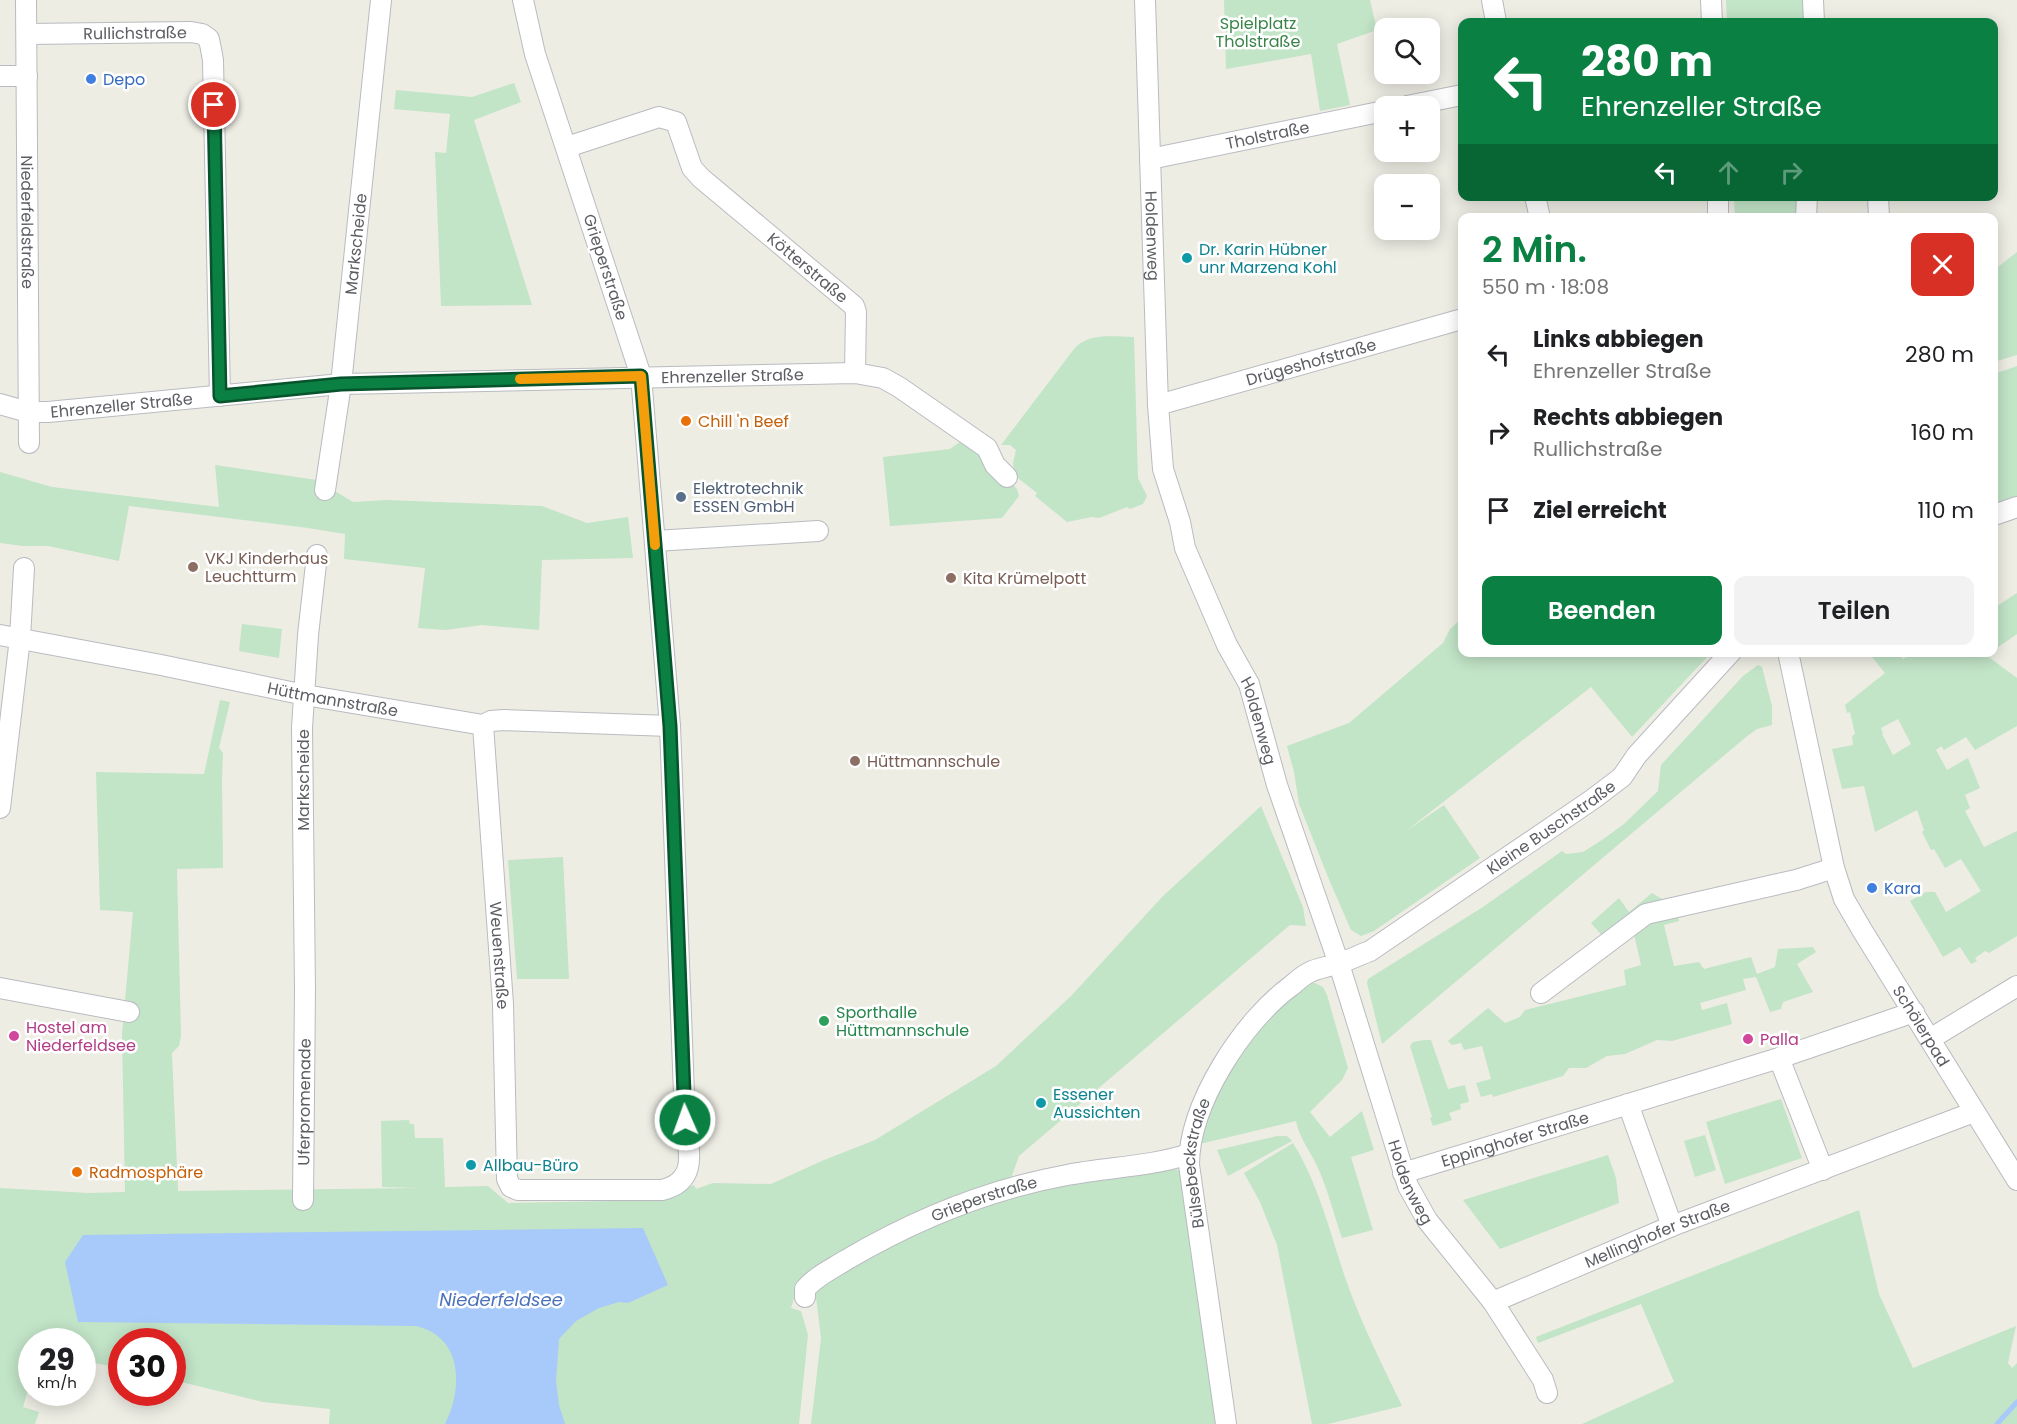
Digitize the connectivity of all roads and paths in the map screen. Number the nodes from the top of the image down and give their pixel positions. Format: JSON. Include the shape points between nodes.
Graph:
{"nodes":[{"id":1,"x":26,"y":0,"type":"edge"},
{"id":2,"x":381,"y":0,"type":"edge"},
{"id":3,"x":523,"y":0,"type":"edge"},
{"id":4,"x":1145,"y":0,"type":"edge"},
{"id":5,"x":1492,"y":0,"type":"edge"},
{"id":6,"x":1711,"y":0,"type":"edge"},
{"id":7,"x":1813,"y":0,"type":"edge"},
{"id":8,"x":1495,"y":18,"type":"edge"},
{"id":9,"x":1712,"y":18,"type":"edge"},
{"id":10,"x":1814,"y":18,"type":"edge"},
{"id":11,"x":27,"y":34,"type":"junction"},
{"id":12,"x":0,"y":76,"type":"edge"},
{"id":13,"x":27,"y":76,"type":"junction"},
{"id":14,"x":1458,"y":96,"type":"edge"},
{"id":15,"x":1440,"y":99,"type":"edge"},
{"id":16,"x":1374,"y":113,"type":"edge"},
{"id":17,"x":567,"y":147,"type":"junction"},
{"id":18,"x":1150,"y":159,"type":"junction"},
{"id":19,"x":1458,"y":320,"type":"edge"},
{"id":20,"x":855,"y":373,"type":"junction"},
{"id":21,"x":641,"y":376,"type":"junction"},
{"id":22,"x":341,"y":384,"type":"junction"},
{"id":23,"x":220,"y":396,"type":"junction"},
{"id":24,"x":0,"y":404,"type":"edge"},
{"id":25,"x":1158,"y":405,"type":"junction"},
{"id":26,"x":28,"y":412,"type":"junction"},
{"id":27,"x":29,"y":443,"type":"dead end"},
{"id":28,"x":1007,"y":477,"type":"dead end"},
{"id":29,"x":325,"y":490,"type":"dead end"},
{"id":30,"x":2017,"y":507,"type":"edge"},
{"id":31,"x":1998,"y":514,"type":"edge"},
{"id":32,"x":818,"y":531,"type":"dead end"},
{"id":33,"x":654,"y":541,"type":"junction"},
{"id":34,"x":317,"y":555,"type":"dead end"},
{"id":35,"x":24,"y":568,"type":"dead end"},
{"id":36,"x":0,"y":635,"type":"edge"},
{"id":37,"x":20,"y":638,"type":"junction"},
{"id":38,"x":1726,"y":657,"type":"edge"},
{"id":39,"x":1789,"y":657,"type":"edge"},
{"id":40,"x":304,"y":695,"type":"junction"},
{"id":41,"x":483,"y":725,"type":"junction"},
{"id":42,"x":670,"y":726,"type":"junction"},
{"id":43,"x":0,"y":808,"type":"edge"},
{"id":44,"x":1834,"y":868,"type":"junction"},
{"id":45,"x":1339,"y":964,"type":"junction"},
{"id":46,"x":2017,"y":986,"type":"edge"},
{"id":47,"x":0,"y":988,"type":"edge"},
{"id":48,"x":1541,"y":993,"type":"dead end"},
{"id":49,"x":304,"y":1005,"type":"joint"},
{"id":50,"x":129,"y":1012,"type":"dead end"},
{"id":51,"x":1914,"y":1012,"type":"junction"},
{"id":52,"x":1930,"y":1039,"type":"junction"},
{"id":53,"x":1779,"y":1058,"type":"junction"},
{"id":54,"x":1628,"y":1104,"type":"junction"},
{"id":55,"x":1974,"y":1112,"type":"junction"},
{"id":56,"x":1189,"y":1154,"type":"junction"},
{"id":57,"x":1823,"y":1170,"type":"junction"},
{"id":58,"x":1403,"y":1173,"type":"junction"},
{"id":59,"x":2017,"y":1180,"type":"edge"},
{"id":60,"x":672,"y":1187,"type":"joint"},
{"id":61,"x":303,"y":1200,"type":"dead end"},
{"id":62,"x":1672,"y":1226,"type":"junction"},
{"id":63,"x":805,"y":1297,"type":"dead end"},
{"id":64,"x":1493,"y":1302,"type":"junction"},
{"id":65,"x":1547,"y":1393,"type":"dead end"},
{"id":66,"x":1226,"y":1424,"type":"edge"}],
"edges":[{"from":1,"to":11,"type":"street","name":"Niederfeldstraße"},
{"from":2,"to":22,"type":"street","name":"Markscheide"},
{"from":3,"to":17,"type":"street","name":"Grieperstraße","via":[[535,54]]},
{"from":4,"to":18,"type":"street","name":"Holdenweg"},
{"from":5,"to":8,"type":"street"},
{"from":6,"to":9,"type":"street"},
{"from":7,"to":10,"type":"street"},
{"from":11,"to":13,"type":"street","name":"Niederfeldstraße"},
{"from":11,"to":23,"type":"street","name":"Rullichstraße","via":[[190,32],[208,39],[213,60]]},
{"from":12,"to":13,"type":"street"},
{"from":13,"to":26,"type":"street","name":"Niederfeldstraße"},
{"from":14,"to":15,"type":"street"},
{"from":16,"to":18,"type":"street","name":"Tholstraße"},
{"from":17,"to":20,"type":"street","name":"Kötterstraße","via":[[659,117],[676,122],[692,168],[701,178],[854,306]]},
{"from":17,"to":21,"type":"street","name":"Grieperstraße"},
{"from":18,"to":25,"type":"street","name":"Holdenweg"},
{"from":19,"to":25,"type":"street","name":"Drügeshofstraße"},
{"from":20,"to":21,"type":"street","name":"Ehrenzeller Straße"},
{"from":20,"to":28,"type":"street","via":[[883,378],[899,387],[987,448],[995,465]]},
{"from":21,"to":22,"type":"street","name":"Ehrenzeller Straße"},
{"from":21,"to":33,"type":"street","name":"Grieperstraße"},
{"from":22,"to":23,"type":"street","name":"Ehrenzeller Straße"},
{"from":22,"to":29,"type":"street","name":"Markscheide"},
{"from":23,"to":26,"type":"street","name":"Ehrenzeller Straße"},
{"from":24,"to":26,"type":"street","name":"Ehrenzeller Straße"},
{"from":25,"to":45,"type":"street","name":"Holdenweg","via":[[1163,469],[1185,548],[1227,645],[1249,684],[1277,785]]},
{"from":26,"to":27,"type":"street","name":"Niederfeldstraße"},
{"from":30,"to":31,"type":"street"},
{"from":32,"to":33,"type":"street"},
{"from":33,"to":42,"type":"street","name":"Grieperstraße"},
{"from":34,"to":40,"type":"street","name":"Markscheide"},
{"from":35,"to":37,"type":"street"},
{"from":36,"to":37,"type":"street","name":"Hüttmannstraße"},
{"from":37,"to":40,"type":"street","name":"Hüttmannstraße"},
{"from":37,"to":43,"type":"street"},
{"from":38,"to":45,"type":"street","name":"Kleine Buschstraße","via":[[1637,755],[1622,777],[1370,951]]},
{"from":39,"to":44,"type":"street","name":"Schölerpad"},
{"from":40,"to":41,"type":"street","name":"Hüttmannstraße"},
{"from":40,"to":49,"type":"street","name":"Markscheide"},
{"from":41,"to":42,"type":"street","name":"Hüttmannstraße","via":[[504,720]]},
{"from":41,"to":60,"type":"street","name":"Weuenstraße","via":[[503,1004],[507,1179],[518,1190]]},
{"from":42,"to":60,"type":"street","name":"Grieperstraße","via":[[690,1167]]},
{"from":44,"to":48,"type":"street","via":[[1646,914]]},
{"from":44,"to":51,"type":"street","name":"Schölerpad","via":[[1851,912]]},
{"from":45,"to":56,"type":"street","name":"Bülsebeckstraße","via":[[1309,972],[1254,1021],[1215,1077],[1198,1117]]},
{"from":45,"to":58,"type":"street","name":"Holdenweg"},
{"from":46,"to":52,"type":"street"},
{"from":47,"to":50,"type":"street"},
{"from":49,"to":61,"type":"street","name":"Uferpromenade"},
{"from":51,"to":52,"type":"street","name":"Schölerpad"},
{"from":51,"to":53,"type":"street","name":"Eppinghofer Straße"},
{"from":52,"to":55,"type":"street","name":"Schölerpad"},
{"from":53,"to":54,"type":"street","name":"Eppinghofer Straße"},
{"from":53,"to":57,"type":"street"},
{"from":54,"to":58,"type":"street","name":"Eppinghofer Straße"},
{"from":54,"to":62,"type":"street"},
{"from":55,"to":57,"type":"street","name":"Mellinghofer Straße"},
{"from":55,"to":59,"type":"street","name":"Schölerpad"},
{"from":56,"to":63,"type":"street","name":"Grieperstraße","via":[[1164,1162],[1067,1175],[970,1202],[856,1254],[813,1280],[805,1289]]},
{"from":56,"to":66,"type":"street","name":"Bülsebeckstraße"},
{"from":57,"to":62,"type":"street","name":"Mellinghofer Straße"},
{"from":58,"to":64,"type":"street","name":"Holdenweg","via":[[1426,1220]]},
{"from":62,"to":64,"type":"street","name":"Mellinghofer Straße"},
{"from":64,"to":65,"type":"street","name":"Holdenweg","via":[[1543,1380]]}]}
